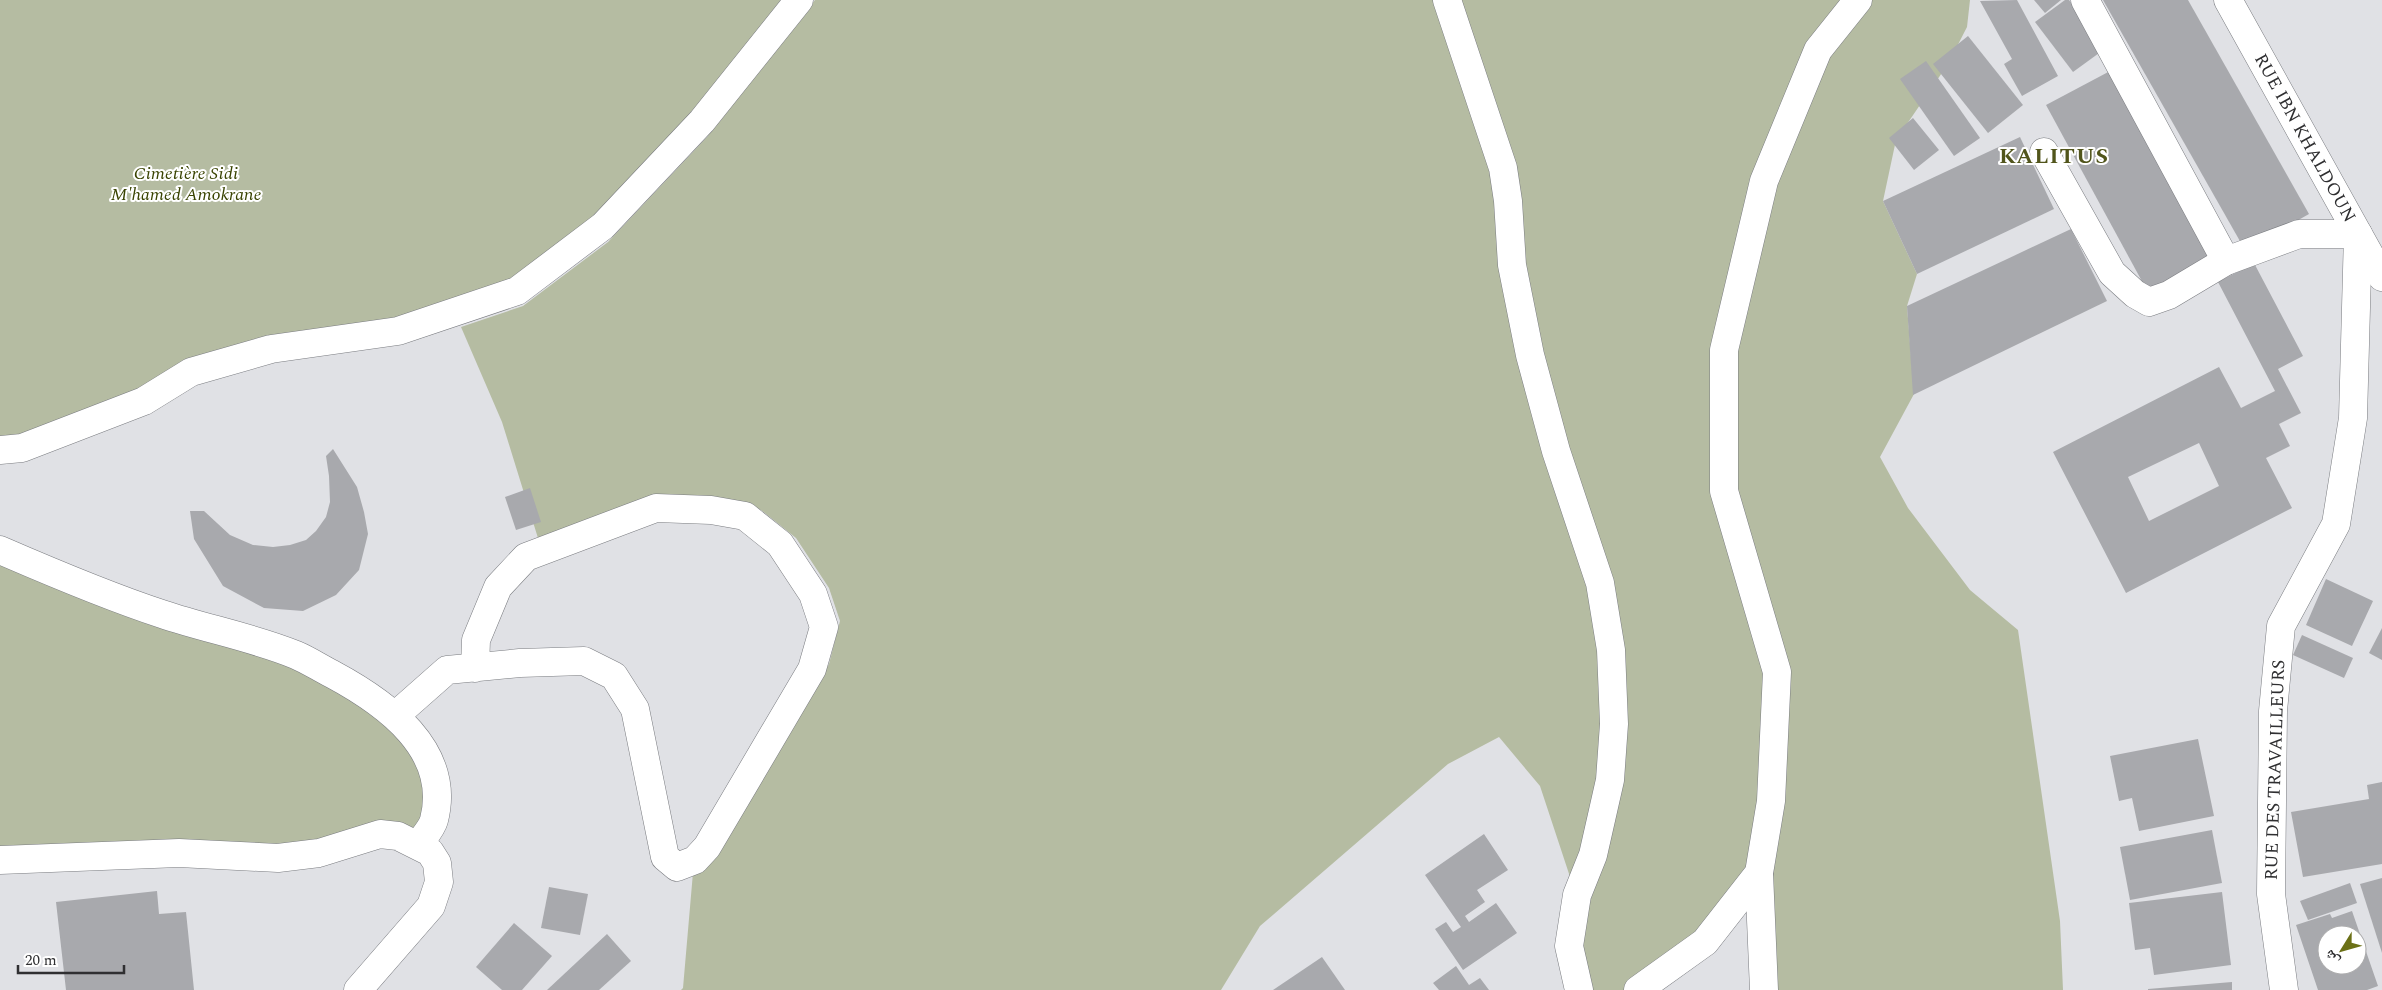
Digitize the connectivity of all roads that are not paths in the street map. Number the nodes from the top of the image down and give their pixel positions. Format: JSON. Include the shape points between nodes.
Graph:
{"nodes":[{"id":1,"x":799,"y":0,"type":"edge"},
{"id":2,"x":1447,"y":0,"type":"edge"},
{"id":3,"x":1858,"y":0,"type":"edge"},
{"id":4,"x":2085,"y":0,"type":"edge"},
{"id":5,"x":2228,"y":0,"type":"edge"},
{"id":6,"x":2044,"y":152,"type":"dead end"},
{"id":7,"x":2358,"y":234,"type":"junction"},
{"id":8,"x":2226,"y":261,"type":"junction"},
{"id":9,"x":2382,"y":277,"type":"edge"},
{"id":10,"x":0,"y":450,"type":"edge"},
{"id":11,"x":0,"y":550,"type":"edge"},
{"id":12,"x":475,"y":668,"type":"junction"},
{"id":13,"x":396,"y":715,"type":"junction"},
{"id":14,"x":418,"y":845,"type":"junction"},
{"id":15,"x":0,"y":860,"type":"edge"},
{"id":16,"x":1759,"y":873,"type":"junction"},
{"id":17,"x":358,"y":990,"type":"edge"},
{"id":18,"x":1579,"y":990,"type":"edge"},
{"id":19,"x":1638,"y":990,"type":"edge"},
{"id":20,"x":1764,"y":990,"type":"edge"},
{"id":21,"x":2284,"y":990,"type":"edge"}],
"edges":[{"from":1,"to":10,"type":"street","via":[[702,121],[603,226],[517,291],[398,331],[271,349],[191,372],[144,401],[22,448]]},
{"from":2,"to":18,"type":"street","via":[[1502,168],[1508,201],[1512,265],[1530,355],[1556,451],[1600,583],[1611,650],[1614,724],[1610,780],[1593,855],[1576,895],[1569,946]]},
{"from":3,"to":16,"type":"street","via":[[1818,50],[1764,181],[1724,350],[1724,491],[1777,672],[1771,801]]},
{"from":4,"to":8,"type":"street"},
{"from":5,"to":7,"type":"street","name":"RUE IBN KHALDOUN"},
{"from":6,"to":8,"type":"street","via":[[2112,272],[2135,294],[2150,302],[2169,295]]},
{"from":7,"to":8,"type":"street","via":[[2299,234]]},
{"from":7,"to":9,"type":"street","name":"RUE IBN KHALDOUN"},
{"from":7,"to":21,"type":"street","name":"RUE DES TRAVAILLEURS","via":[[2353,418],[2336,524],[2286,618],[2280,636],[2273,711],[2271,894]]},
{"from":11,"to":13,"type":"street","via":[[163,615],[233,633],[297,655],[348,682]]},
{"from":12,"to":12,"type":"street","via":[[584,661],[614,676],[635,709],[665,857],[677,867],[695,860],[706,847],[812,669],[824,627],[813,594],[780,544],[745,516],[711,510],[656,508],[526,557],[498,587],[476,640]]},
{"from":12,"to":13,"type":"street","via":[[448,670]]},
{"from":13,"to":14,"type":"street","via":[[420,742],[433,771],[437,797],[434,822]]},
{"from":14,"to":15,"type":"street","via":[[398,836],[380,834],[319,852],[278,858],[179,853]]},
{"from":14,"to":17,"type":"street","via":[[430,852],[438,863],[439,882],[430,906]]},
{"from":16,"to":19,"type":"street","via":[[1705,942]]},
{"from":16,"to":20,"type":"street"}]}
